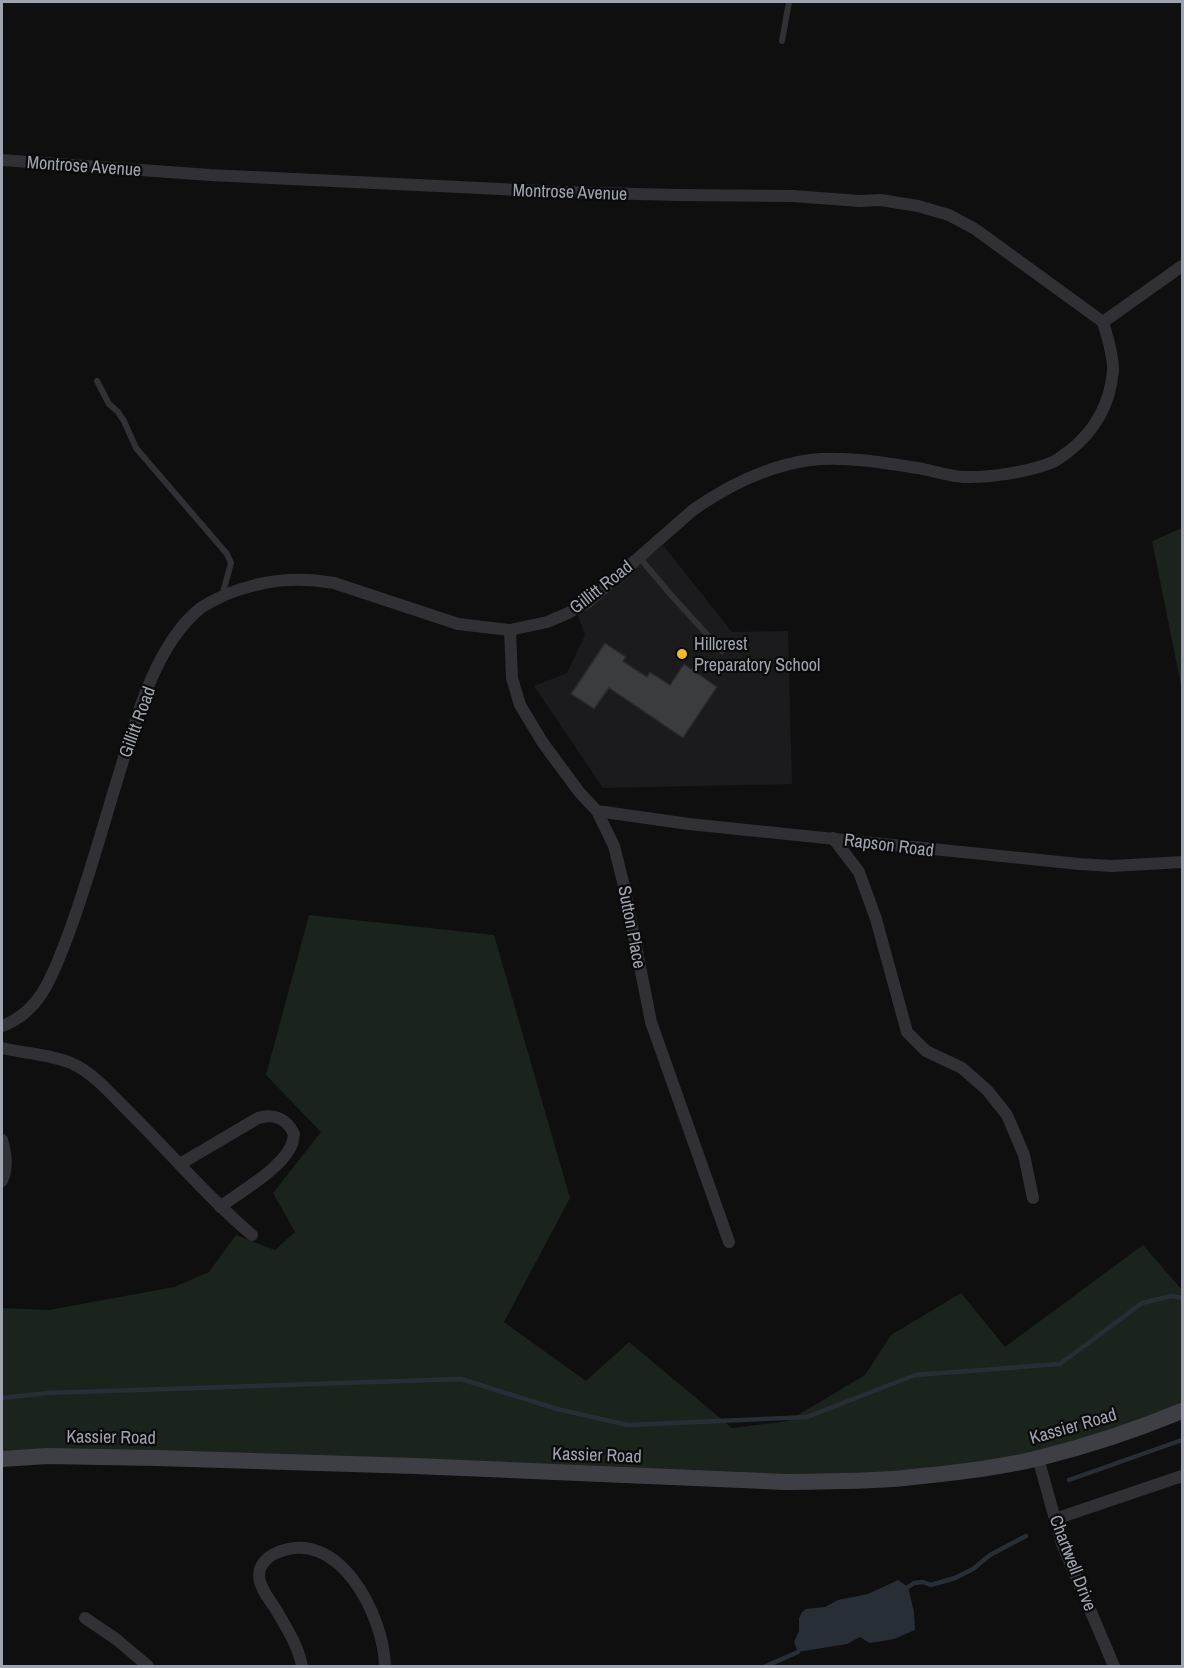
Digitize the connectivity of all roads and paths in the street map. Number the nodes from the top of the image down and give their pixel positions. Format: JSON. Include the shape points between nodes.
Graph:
{"nodes":[{"id":1,"x":789,"y":2,"type":"edge"},
{"id":2,"x":782,"y":40,"type":"dead end"},
{"id":3,"x":2,"y":160,"type":"edge"},
{"id":4,"x":1182,"y":266,"type":"edge"},
{"id":5,"x":1103,"y":322,"type":"junction"},
{"id":6,"x":97,"y":381,"type":"dead end"},
{"id":7,"x":639,"y":557,"type":"junction"},
{"id":8,"x":222,"y":597,"type":"junction"},
{"id":9,"x":510,"y":630,"type":"junction"},
{"id":10,"x":722,"y":651,"type":"dead end"},
{"id":11,"x":597,"y":810,"type":"junction"},
{"id":12,"x":833,"y":838,"type":"junction"},
{"id":13,"x":1182,"y":862,"type":"edge"},
{"id":14,"x":2,"y":1026,"type":"edge"},
{"id":15,"x":2,"y":1047,"type":"edge"},
{"id":16,"x":2,"y":1140,"type":"edge"},
{"id":17,"x":180,"y":1164,"type":"junction"},
{"id":18,"x":2,"y":1181,"type":"edge"},
{"id":19,"x":1033,"y":1198,"type":"dead end"},
{"id":20,"x":220,"y":1207,"type":"junction"},
{"id":21,"x":252,"y":1235,"type":"dead end"},
{"id":22,"x":729,"y":1242,"type":"dead end"},
{"id":23,"x":1182,"y":1411,"type":"edge"},
{"id":24,"x":1038,"y":1458,"type":"junction"},
{"id":25,"x":2,"y":1459,"type":"edge"},
{"id":26,"x":1182,"y":1476,"type":"edge"},
{"id":27,"x":1055,"y":1519,"type":"junction"},
{"id":28,"x":85,"y":1618,"type":"dead end"},
{"id":29,"x":148,"y":1666,"type":"edge"},
{"id":30,"x":302,"y":1666,"type":"edge"},
{"id":31,"x":385,"y":1666,"type":"edge"},
{"id":32,"x":1114,"y":1666,"type":"edge"}],
"edges":[{"from":1,"to":2,"type":"lane"},
{"from":3,"to":5,"type":"street","name":"Montrose Avenue","via":[[561,192],[793,196],[909,204],[949,215],[975,229]]},
{"from":4,"to":5,"type":"street"},
{"from":5,"to":7,"type":"street","name":"Gillitt Road","via":[[1113,368],[1110,389],[1097,422],[1054,462],[996,476],[962,477],[860,460],[786,465],[708,500]]},
{"from":6,"to":8,"type":"lane","via":[[124,421],[136,448],[227,554],[231,563]]},
{"from":7,"to":9,"type":"street","name":"Gillitt Road","via":[[587,603],[547,622]]},
{"from":7,"to":10,"type":"lane"},
{"from":8,"to":9,"type":"street","name":"Gillitt Road","via":[[273,581],[316,580],[458,624]]},
{"from":8,"to":14,"type":"street","name":"Gillitt Road","via":[[196,612],[163,654],[141,708],[73,922],[50,981],[31,1008]]},
{"from":9,"to":11,"type":"street","name":"Sutton Place","via":[[512,678],[520,705],[543,743]]},
{"from":11,"to":12,"type":"street","name":"Rapson Road","via":[[689,824]]},
{"from":11,"to":22,"type":"street","name":"Sutton Place","via":[[614,846],[651,1022]]},
{"from":12,"to":13,"type":"street","name":"Rapson Road","via":[[1079,864]]},
{"from":12,"to":19,"type":"street","via":[[859,872],[907,1032],[926,1051],[962,1068],[1008,1115],[1024,1155]]},
{"from":15,"to":17,"type":"street","via":[[64,1060],[81,1068]]},
{"from":16,"to":18,"type":"street","via":[[6,1158]]},
{"from":17,"to":20,"type":"street"},
{"from":17,"to":20,"type":"street","via":[[258,1118],[275,1116],[289,1125],[294,1134],[285,1155]]},
{"from":20,"to":21,"type":"street"},
{"from":23,"to":24,"type":"main road","name":"Kassier Road"},
{"from":24,"to":25,"type":"main road","name":"Kassier Road","via":[[902,1478],[785,1482],[156,1458]]},
{"from":24,"to":27,"type":"street","name":"Chartwell Drive"},
{"from":26,"to":27,"type":"street"},
{"from":27,"to":32,"type":"street","name":"Chartwell Drive","via":[[1069,1563]]},
{"from":28,"to":29,"type":"street"},
{"from":30,"to":31,"type":"street","via":[[295,1642],[261,1585],[259,1573],[270,1556],[293,1548],[325,1554],[349,1576],[375,1618]]}]}
